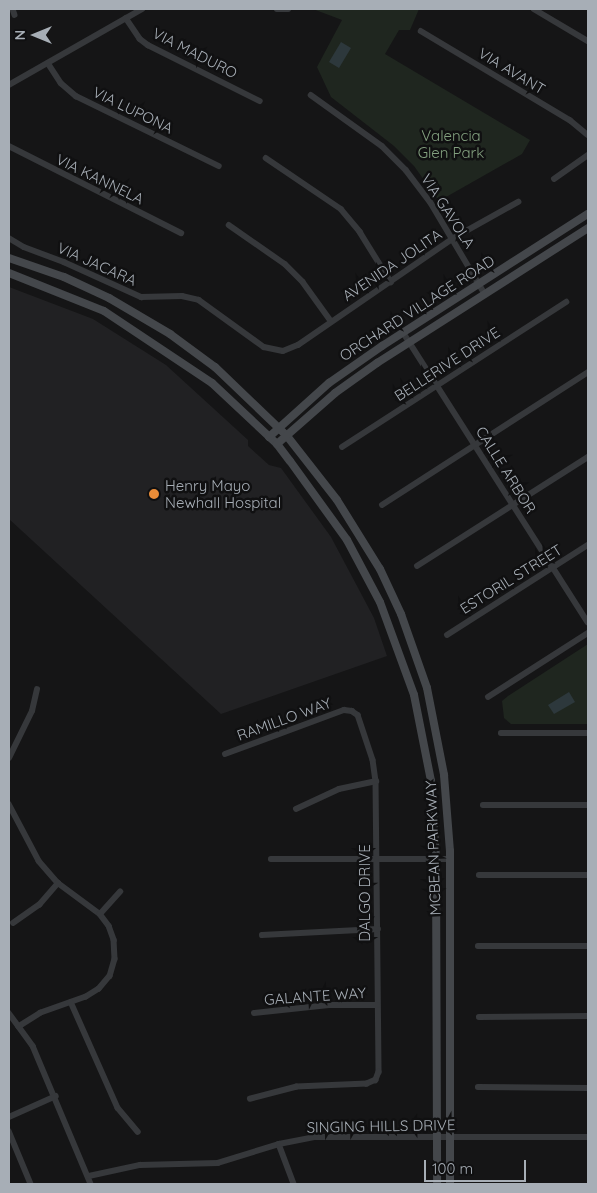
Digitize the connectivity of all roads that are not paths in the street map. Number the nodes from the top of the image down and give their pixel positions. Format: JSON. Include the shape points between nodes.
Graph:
{"nodes":[{"id":1,"x":142,"y":9,"type":"edge"},
{"id":2,"x":277,"y":9,"type":"edge"},
{"id":3,"x":287,"y":9,"type":"edge"},
{"id":4,"x":534,"y":9,"type":"edge"},
{"id":5,"x":126,"y":18,"type":"junction"},
{"id":6,"x":422,"y":31,"type":"dead end"},
{"id":7,"x":588,"y":41,"type":"edge"},
{"id":8,"x":48,"y":63,"type":"junction"},
{"id":9,"x":9,"y":86,"type":"edge"},
{"id":10,"x":311,"y":95,"type":"dead end"},
{"id":11,"x":260,"y":101,"type":"dead end"},
{"id":12,"x":588,"y":135,"type":"edge"},
{"id":13,"x":9,"y":146,"type":"edge"},
{"id":14,"x":588,"y":155,"type":"edge"},
{"id":15,"x":266,"y":158,"type":"dead end"},
{"id":16,"x":218,"y":166,"type":"dead end"},
{"id":17,"x":554,"y":179,"type":"dead end"},
{"id":18,"x":518,"y":202,"type":"dead end"},
{"id":19,"x":588,"y":214,"type":"edge"},
{"id":20,"x":229,"y":225,"type":"dead end"},
{"id":21,"x":588,"y":228,"type":"edge"},
{"id":22,"x":181,"y":233,"type":"dead end"},
{"id":23,"x":9,"y":238,"type":"edge"},
{"id":24,"x":452,"y":239,"type":"junction"},
{"id":25,"x":9,"y":258,"type":"edge"},
{"id":26,"x":9,"y":273,"type":"edge"},
{"id":27,"x":391,"y":282,"type":"junction"},
{"id":28,"x":479,"y":284,"type":"junction"},
{"id":29,"x":486,"y":294,"type":"junction"},
{"id":30,"x":566,"y":302,"type":"dead end"},
{"id":31,"x":331,"y":321,"type":"junction"},
{"id":32,"x":403,"y":332,"type":"junction"},
{"id":33,"x":409,"y":343,"type":"junction"},
{"id":34,"x":282,"y":351,"type":"joint"},
{"id":35,"x":588,"y":372,"type":"edge"},
{"id":36,"x":437,"y":385,"type":"junction"},
{"id":37,"x":279,"y":427,"type":"junction"},
{"id":38,"x":287,"y":436,"type":"junction"},
{"id":39,"x":269,"y":437,"type":"junction"},
{"id":40,"x":277,"y":444,"type":"junction"},
{"id":41,"x":476,"y":445,"type":"junction"},
{"id":42,"x":342,"y":447,"type":"dead end"},
{"id":43,"x":588,"y":457,"type":"edge"},
{"id":44,"x":513,"y":504,"type":"junction"},
{"id":45,"x":382,"y":505,"type":"dead end"},
{"id":46,"x":588,"y":545,"type":"edge"},
{"id":47,"x":417,"y":566,"type":"dead end"},
{"id":48,"x":553,"y":567,"type":"junction"},
{"id":49,"x":380,"y":602,"type":"junction"},
{"id":50,"x":401,"y":614,"type":"junction"},
{"id":51,"x":588,"y":622,"type":"edge"},
{"id":52,"x":588,"y":633,"type":"edge"},
{"id":53,"x":447,"y":635,"type":"dead end"},
{"id":54,"x":37,"y":690,"type":"dead end"},
{"id":55,"x":488,"y":697,"type":"dead end"},
{"id":56,"x":352,"y":711,"type":"joint"},
{"id":57,"x":501,"y":733,"type":"dead end"},
{"id":58,"x":588,"y":733,"type":"edge"},
{"id":59,"x":225,"y":754,"type":"dead end"},
{"id":60,"x":9,"y":758,"type":"edge"},
{"id":61,"x":376,"y":781,"type":"junction"},
{"id":62,"x":9,"y":804,"type":"edge"},
{"id":63,"x":483,"y":805,"type":"dead end"},
{"id":64,"x":588,"y":805,"type":"edge"},
{"id":65,"x":296,"y":809,"type":"dead end"},
{"id":66,"x":378,"y":858,"type":"junction"},
{"id":67,"x":271,"y":859,"type":"dead end"},
{"id":68,"x":436,"y":859,"type":"junction"},
{"id":69,"x":450,"y":859,"type":"junction"},
{"id":70,"x":479,"y":875,"type":"dead end"},
{"id":71,"x":588,"y":875,"type":"edge"},
{"id":72,"x":58,"y":883,"type":"junction"},
{"id":73,"x":120,"y":892,"type":"dead end"},
{"id":74,"x":100,"y":914,"type":"junction"},
{"id":75,"x":13,"y":923,"type":"dead end"},
{"id":76,"x":378,"y":929,"type":"junction"},
{"id":77,"x":262,"y":935,"type":"dead end"},
{"id":78,"x":478,"y":946,"type":"dead end"},
{"id":79,"x":588,"y":946,"type":"edge"},
{"id":80,"x":71,"y":1002,"type":"junction"},
{"id":81,"x":377,"y":1005,"type":"junction"},
{"id":82,"x":9,"y":1013,"type":"edge"},
{"id":83,"x":254,"y":1014,"type":"dead end"},
{"id":84,"x":588,"y":1016,"type":"edge"},
{"id":85,"x":479,"y":1017,"type":"dead end"},
{"id":86,"x":19,"y":1027,"type":"junction"},
{"id":87,"x":478,"y":1087,"type":"dead end"},
{"id":88,"x":588,"y":1088,"type":"edge"},
{"id":89,"x":56,"y":1096,"type":"junction"},
{"id":90,"x":251,"y":1099,"type":"dead end"},
{"id":91,"x":9,"y":1117,"type":"edge"},
{"id":92,"x":9,"y":1130,"type":"edge"},
{"id":93,"x":138,"y":1132,"type":"dead end"},
{"id":94,"x":438,"y":1135,"type":"junction"},
{"id":95,"x":450,"y":1136,"type":"junction"},
{"id":96,"x":588,"y":1137,"type":"edge"},
{"id":97,"x":279,"y":1144,"type":"junction"},
{"id":98,"x":89,"y":1176,"type":"junction"},
{"id":99,"x":31,"y":1184,"type":"edge"},
{"id":100,"x":91,"y":1184,"type":"edge"},
{"id":101,"x":294,"y":1184,"type":"edge"},
{"id":102,"x":437,"y":1184,"type":"edge"},
{"id":103,"x":450,"y":1184,"type":"edge"}],
"edges":[{"from":1,"to":5,"type":"street"},
{"from":2,"to":3,"type":"street"},
{"from":4,"to":7,"type":"street"},
{"from":5,"to":8,"type":"street"},
{"from":5,"to":11,"type":"street","name":"VIA MADURO","via":[[148,45]]},
{"from":6,"to":12,"type":"street","name":"VIA AVANT","via":[[570,120]]},
{"from":8,"to":9,"type":"street"},
{"from":8,"to":16,"type":"street","name":"VIA LUPONA","via":[[61,83],[76,96]]},
{"from":10,"to":24,"type":"street","name":"VIA GAVOLA","via":[[382,146],[406,170]]},
{"from":13,"to":22,"type":"street","name":"VIA KANNELA"},
{"from":14,"to":17,"type":"street"},
{"from":15,"to":27,"type":"street","via":[[340,210],[360,232]]},
{"from":18,"to":24,"type":"street","name":"AVENIDA JOLITA"},
{"from":19,"to":28,"type":"main road","name":"ORCHARD VILLAGE ROAD"},
{"from":20,"to":31,"type":"street","via":[[285,264],[304,282]]},
{"from":21,"to":29,"type":"main road","name":"ORCHARD VILLAGE ROAD"},
{"from":23,"to":34,"type":"street","name":"VIA JACARA","via":[[141,297],[182,296],[199,300],[264,346]]},
{"from":24,"to":27,"type":"street","name":"AVENIDA JOLITA"},
{"from":24,"to":28,"type":"street","name":"VIA GAVOLA"},
{"from":25,"to":37,"type":"main road","name":"MCBEAN PARKWAY","via":[[64,277],[109,298],[170,334],[216,368]]},
{"from":26,"to":39,"type":"main road","name":"MCBEAN PARKWAY","via":[[104,311],[212,383]]},
{"from":27,"to":31,"type":"street","name":"AVENIDA JOLITA"},
{"from":28,"to":29,"type":"street","name":"VIA GAVOLA"},
{"from":28,"to":32,"type":"main road","name":"ORCHARD VILLAGE ROAD"},
{"from":29,"to":33,"type":"main road","name":"ORCHARD VILLAGE ROAD"},
{"from":30,"to":36,"type":"street","name":"BELLERIVE DRIVE"},
{"from":31,"to":34,"type":"street","name":"AVENIDA JOLITA","via":[[298,345]]},
{"from":32,"to":33,"type":"street","name":"CALLE ARBOR"},
{"from":32,"to":37,"type":"main road","name":"ORCHARD VILLAGE ROAD","via":[[329,383]]},
{"from":33,"to":36,"type":"street","name":"CALLE ARBOR"},
{"from":33,"to":38,"type":"main road","name":"ORCHARD VILLAGE ROAD","via":[[335,393]]},
{"from":35,"to":41,"type":"street"},
{"from":36,"to":41,"type":"street","name":"CALLE ARBOR"},
{"from":36,"to":42,"type":"street","name":"BELLERIVE DRIVE"},
{"from":37,"to":38,"type":"main road","name":"MCBEAN PARKWAY"},
{"from":37,"to":39,"type":"main road","name":"ORCHARD VILLAGE ROAD"},
{"from":38,"to":40,"type":"main road","name":"ORCHARD VILLAGE ROAD"},
{"from":38,"to":50,"type":"main road","name":"MCBEAN PARKWAY","via":[[360,533]]},
{"from":39,"to":40,"type":"main road","name":"MCBEAN PARKWAY"},
{"from":40,"to":49,"type":"main road","name":"MCBEAN PARKWAY","via":[[347,540]]},
{"from":41,"to":44,"type":"street","name":"CALLE ARBOR"},
{"from":41,"to":45,"type":"street"},
{"from":43,"to":44,"type":"street"},
{"from":44,"to":47,"type":"street"},
{"from":44,"to":48,"type":"street","name":"CALLE ARBOR"},
{"from":46,"to":48,"type":"street","name":"ESTORIL STREET"},
{"from":48,"to":51,"type":"street","name":"CALLE ARBOR"},
{"from":48,"to":53,"type":"street","name":"ESTORIL STREET"},
{"from":49,"to":50,"type":"main road","via":[[392,605]]},
{"from":49,"to":68,"type":"main road","name":"MCBEAN PARKWAY","via":[[404,663],[422,728],[431,781]]},
{"from":50,"to":69,"type":"main road","name":"MCBEAN PARKWAY","via":[[427,688],[437,730],[449,818]]},
{"from":52,"to":55,"type":"street"},
{"from":54,"to":60,"type":"street","via":[[32,711]]},
{"from":56,"to":59,"type":"street","name":"RAMILLO WAY","via":[[344,710]]},
{"from":56,"to":61,"type":"street","name":"DALGO DRIVE","via":[[358,715],[373,760]]},
{"from":57,"to":58,"type":"street"},
{"from":61,"to":65,"type":"street","via":[[339,789]]},
{"from":61,"to":66,"type":"street","name":"DALGO DRIVE"},
{"from":62,"to":72,"type":"street","via":[[39,861]]},
{"from":63,"to":64,"type":"street"},
{"from":66,"to":67,"type":"street"},
{"from":66,"to":68,"type":"street"},
{"from":66,"to":76,"type":"street","name":"DALGO DRIVE"},
{"from":68,"to":69,"type":"street"},
{"from":68,"to":94,"type":"main road","name":"MCBEAN PARKWAY"},
{"from":69,"to":95,"type":"main road","name":"MCBEAN PARKWAY"},
{"from":70,"to":71,"type":"street"},
{"from":72,"to":74,"type":"street"},
{"from":72,"to":75,"type":"street","via":[[39,905]]},
{"from":73,"to":74,"type":"street"},
{"from":74,"to":80,"type":"street","via":[[114,940],[115,959],[110,976],[86,997]]},
{"from":76,"to":77,"type":"street"},
{"from":76,"to":81,"type":"street","name":"DALGO DRIVE"},
{"from":78,"to":79,"type":"street"},
{"from":80,"to":86,"type":"street","via":[[41,1013]]},
{"from":80,"to":93,"type":"street","via":[[118,1108]]},
{"from":81,"to":83,"type":"street","name":"GALANTE WAY","via":[[329,1005]]},
{"from":81,"to":90,"type":"street","name":"DALGO DRIVE","via":[[379,1072],[376,1080],[367,1084],[297,1087]]},
{"from":82,"to":86,"type":"street"},
{"from":84,"to":85,"type":"street"},
{"from":86,"to":89,"type":"street","via":[[33,1046]]},
{"from":87,"to":88,"type":"street"},
{"from":89,"to":91,"type":"street"},
{"from":89,"to":98,"type":"street"},
{"from":92,"to":99,"type":"street"},
{"from":94,"to":95,"type":"street","name":"SINGING HILLS DRIVE"},
{"from":94,"to":97,"type":"street","name":"SINGING HILLS DRIVE","via":[[316,1136]]},
{"from":94,"to":102,"type":"main road","name":"MCBEAN PARKWAY"},
{"from":95,"to":96,"type":"street","name":"SINGING HILLS DRIVE"},
{"from":95,"to":103,"type":"main road","name":"MCBEAN PARKWAY"},
{"from":97,"to":98,"type":"street","name":"SINGING HILLS DRIVE","via":[[218,1163],[140,1165]]},
{"from":97,"to":101,"type":"street"},
{"from":98,"to":100,"type":"street"}]}
